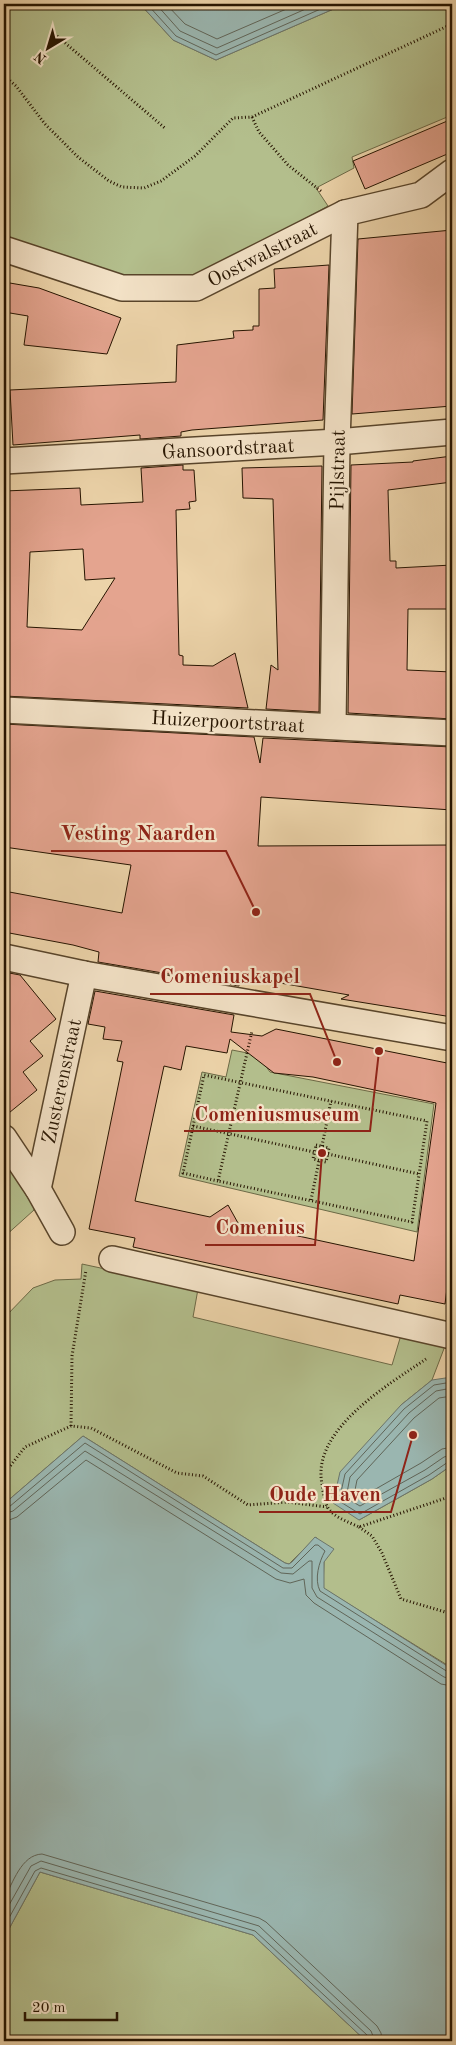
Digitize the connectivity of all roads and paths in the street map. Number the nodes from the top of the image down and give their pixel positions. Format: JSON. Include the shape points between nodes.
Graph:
{"nodes":[{"id":1,"x":452,"y":24,"type":"edge"},
{"id":2,"x":57,"y":36,"type":"dead end"},
{"id":3,"x":4,"y":67,"type":"edge"},
{"id":4,"x":5,"y":78,"type":"edge"},
{"id":5,"x":252,"y":117,"type":"junction"},
{"id":6,"x":166,"y":129,"type":"dead end"},
{"id":7,"x":452,"y":172,"type":"edge"},
{"id":8,"x":307,"y":179,"type":"dead end"},
{"id":9,"x":421,"y":195,"type":"junction"},
{"id":10,"x":452,"y":198,"type":"edge"},
{"id":11,"x":345,"y":213,"type":"junction"},
{"id":12,"x":4,"y":249,"type":"edge"},
{"id":13,"x":452,"y":432,"type":"edge"},
{"id":14,"x":337,"y":442,"type":"junction"},
{"id":15,"x":4,"y":461,"type":"edge"},
{"id":16,"x":4,"y":710,"type":"edge"},
{"id":17,"x":333,"y":726,"type":"junction"},
{"id":18,"x":452,"y":733,"type":"edge"},
{"id":19,"x":4,"y":957,"type":"edge"},
{"id":20,"x":84,"y":974,"type":"junction"},
{"id":21,"x":452,"y":1038,"type":"edge"},
{"id":22,"x":247,"y":1052,"type":"dead end"},
{"id":23,"x":241,"y":1082,"type":"junction"},
{"id":24,"x":331,"y":1101,"type":"junction"},
{"id":25,"x":193,"y":1126,"type":"junction"},
{"id":26,"x":229,"y":1134,"type":"junction"},
{"id":27,"x":4,"y":1138,"type":"edge"},
{"id":28,"x":322,"y":1146,"type":"junction"},
{"id":29,"x":314,"y":1152,"type":"junction"},
{"id":30,"x":328,"y":1154,"type":"junction"},
{"id":31,"x":319,"y":1161,"type":"junction"},
{"id":32,"x":419,"y":1174,"type":"junction"},
{"id":33,"x":218,"y":1181,"type":"junction"},
{"id":34,"x":38,"y":1188,"type":"junction"},
{"id":35,"x":311,"y":1200,"type":"junction"},
{"id":36,"x":62,"y":1232,"type":"dead end"},
{"id":37,"x":112,"y":1259,"type":"dead end"},
{"id":38,"x":87,"y":1261,"type":"dead end"},
{"id":39,"x":452,"y":1336,"type":"edge"},
{"id":40,"x":429,"y":1357,"type":"dead end"},
{"id":41,"x":71,"y":1426,"type":"junction"},
{"id":42,"x":4,"y":1474,"type":"edge"},
{"id":43,"x":452,"y":1496,"type":"edge"},
{"id":44,"x":327,"y":1507,"type":"junction"},
{"id":45,"x":359,"y":1527,"type":"junction"},
{"id":46,"x":452,"y":1614,"type":"edge"}],
"edges":[{"from":1,"to":5,"type":"path"},
{"from":2,"to":6,"type":"path"},
{"from":3,"to":4,"type":"path"},
{"from":4,"to":5,"type":"path","via":[[16,86],[45,124],[78,157],[122,187],[144,188],[160,181],[195,156],[233,118]]},
{"from":5,"to":8,"type":"path","via":[[260,132],[288,165]]},
{"from":7,"to":9,"type":"street"},
{"from":9,"to":10,"type":"street"},
{"from":9,"to":11,"type":"street","name":"Oostwalstraat"},
{"from":11,"to":12,"type":"street","name":"Oostwalstraat","via":[[196,288],[122,288]]},
{"from":11,"to":14,"type":"street","name":"Pijlstraat"},
{"from":13,"to":14,"type":"street","name":"Gansoordstraat"},
{"from":14,"to":15,"type":"street","name":"Gansoordstraat"},
{"from":14,"to":17,"type":"street","name":"Pijlstraat"},
{"from":16,"to":17,"type":"street","name":"Huizerpoortstraat"},
{"from":17,"to":18,"type":"street","name":"Huizerpoortstraat"},
{"from":19,"to":20,"type":"street"},
{"from":20,"to":21,"type":"street"},
{"from":20,"to":34,"type":"street","name":"Zusterenstraat"},
{"from":22,"to":23,"type":"path"},
{"from":23,"to":24,"type":"path"},
{"from":23,"to":25,"type":"path","via":[[204,1075]]},
{"from":23,"to":26,"type":"path"},
{"from":24,"to":28,"type":"path"},
{"from":24,"to":32,"type":"path","via":[[427,1121]]},
{"from":25,"to":26,"type":"path"},
{"from":25,"to":33,"type":"path","via":[[183,1173]]},
{"from":26,"to":29,"type":"path"},
{"from":26,"to":33,"type":"path"},
{"from":27,"to":34,"type":"street"},
{"from":28,"to":29,"type":"path","via":[[316,1145]]},
{"from":28,"to":30,"type":"path","via":[[329,1148]]},
{"from":29,"to":31,"type":"path","via":[[313,1159]]},
{"from":30,"to":31,"type":"path","via":[[326,1162]]},
{"from":30,"to":32,"type":"path"},
{"from":31,"to":35,"type":"path"},
{"from":32,"to":35,"type":"path","via":[[412,1222]]},
{"from":33,"to":35,"type":"path"},
{"from":34,"to":36,"type":"street"},
{"from":37,"to":39,"type":"street"},
{"from":38,"to":41,"type":"path","via":[[72,1356]]},
{"from":40,"to":44,"type":"path","via":[[366,1401],[326,1448],[319,1472]]},
{"from":41,"to":42,"type":"path","via":[[25,1447]]},
{"from":41,"to":44,"type":"path","via":[[91,1428],[177,1473],[203,1476],[248,1505],[287,1502]]},
{"from":43,"to":45,"type":"path"},
{"from":44,"to":45,"type":"path"},
{"from":45,"to":46,"type":"path","via":[[372,1536],[382,1553],[401,1599]]}]}
